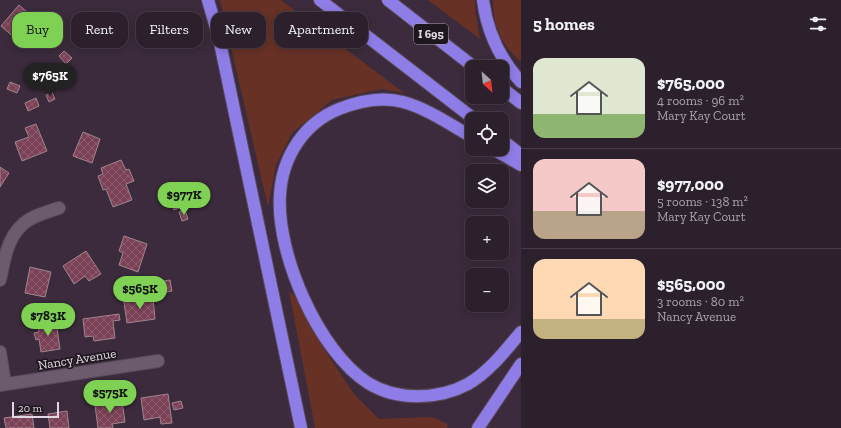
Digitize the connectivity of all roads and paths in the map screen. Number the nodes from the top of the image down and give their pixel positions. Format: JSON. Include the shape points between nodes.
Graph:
{"nodes":[{"id":1,"x":208,"y":0,"type":"edge"},
{"id":2,"x":320,"y":0,"type":"edge"},
{"id":3,"x":388,"y":0,"type":"edge"},
{"id":4,"x":483,"y":0,"type":"edge"},
{"id":5,"x":465,"y":60,"type":"edge"},
{"id":6,"x":521,"y":82,"type":"edge"},
{"id":7,"x":509,"y":94,"type":"edge"},
{"id":8,"x":521,"y":103,"type":"edge"},
{"id":9,"x":465,"y":112,"type":"edge"},
{"id":10,"x":465,"y":133,"type":"edge"},
{"id":11,"x":509,"y":146,"type":"edge"},
{"id":12,"x":521,"y":155,"type":"edge"},
{"id":13,"x":505,"y":156,"type":"edge"},
{"id":14,"x":521,"y":165,"type":"edge"},
{"id":15,"x":59,"y":208,"type":"dead end"},
{"id":16,"x":0,"y":280,"type":"edge"},
{"id":17,"x":521,"y":332,"type":"edge"},
{"id":18,"x":0,"y":352,"type":"edge"},
{"id":19,"x":158,"y":361,"type":"dead end"},
{"id":20,"x":521,"y":364,"type":"edge"},
{"id":21,"x":2,"y":385,"type":"edge"},
{"id":22,"x":301,"y":428,"type":"edge"},
{"id":23,"x":478,"y":428,"type":"edge"}],
"edges":[{"from":1,"to":22,"type":"highway"},
{"from":2,"to":9,"type":"highway"},
{"from":3,"to":5,"type":"highway","number":"I 695"},
{"from":4,"to":6,"type":"highway","via":[[486,21],[495,44]]},
{"from":7,"to":8,"type":"highway"},
{"from":10,"to":17,"type":"highway","via":[[403,102],[379,99],[352,104],[330,113],[311,126],[295,145],[285,168],[280,195],[288,259],[302,296],[338,355],[359,376],[387,391],[406,396],[426,396],[447,392],[467,384],[485,372]]},
{"from":11,"to":12,"type":"highway"},
{"from":13,"to":14,"type":"highway"},
{"from":15,"to":16,"type":"street","via":[[22,224],[11,239]]},
{"from":18,"to":21,"type":"street"},
{"from":19,"to":21,"type":"street","name":"Nancy Avenue"},
{"from":20,"to":23,"type":"highway"}]}
